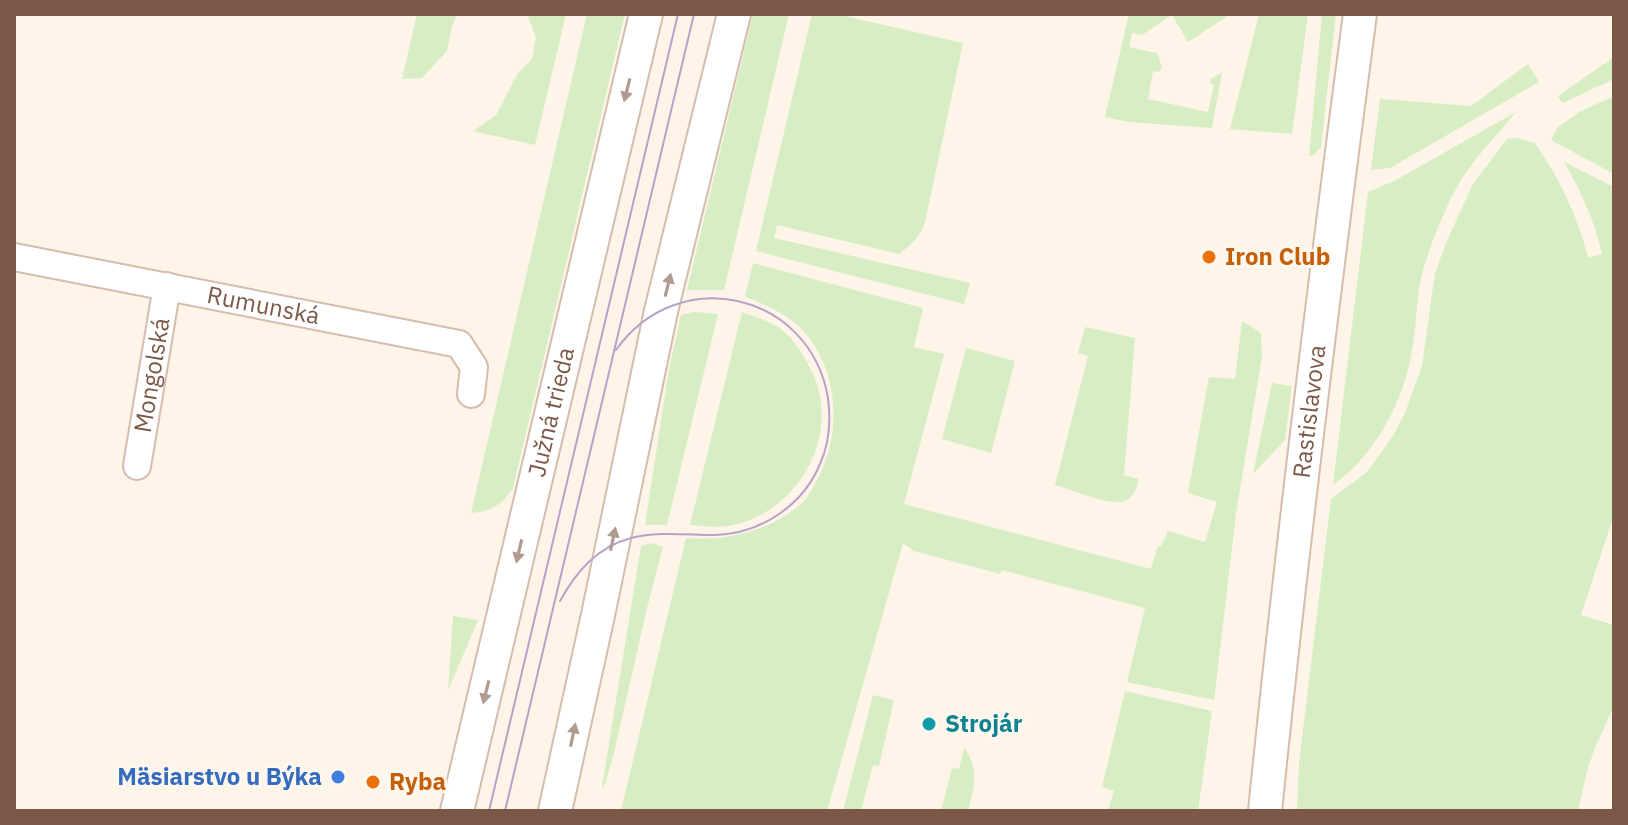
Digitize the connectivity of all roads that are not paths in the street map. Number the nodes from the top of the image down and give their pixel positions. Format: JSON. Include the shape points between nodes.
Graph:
{"nodes":[{"id":1,"x":646,"y":14,"type":"edge"},
{"id":2,"x":734,"y":14,"type":"edge"},
{"id":3,"x":1360,"y":14,"type":"edge"},
{"id":4,"x":14,"y":257,"type":"edge"},
{"id":5,"x":167,"y":286,"type":"junction"},
{"id":6,"x":471,"y":394,"type":"dead end"},
{"id":7,"x":137,"y":466,"type":"dead end"},
{"id":8,"x":457,"y":811,"type":"edge"},
{"id":9,"x":555,"y":811,"type":"edge"},
{"id":10,"x":1265,"y":811,"type":"edge"}],
"edges":[{"from":1,"to":8,"type":"street","name":"Južná trieda","one_way":true},
{"from":9,"to":2,"type":"street","one_way":true,"via":[[661,311]]},
{"from":3,"to":10,"type":"street","name":"Rastislavova"},
{"from":4,"to":5,"type":"street","name":"Rumunská"},
{"from":5,"to":6,"type":"street","name":"Rumunská","via":[[459,344],[474,367]]},
{"from":5,"to":7,"type":"street","name":"Mongolská"}]}
